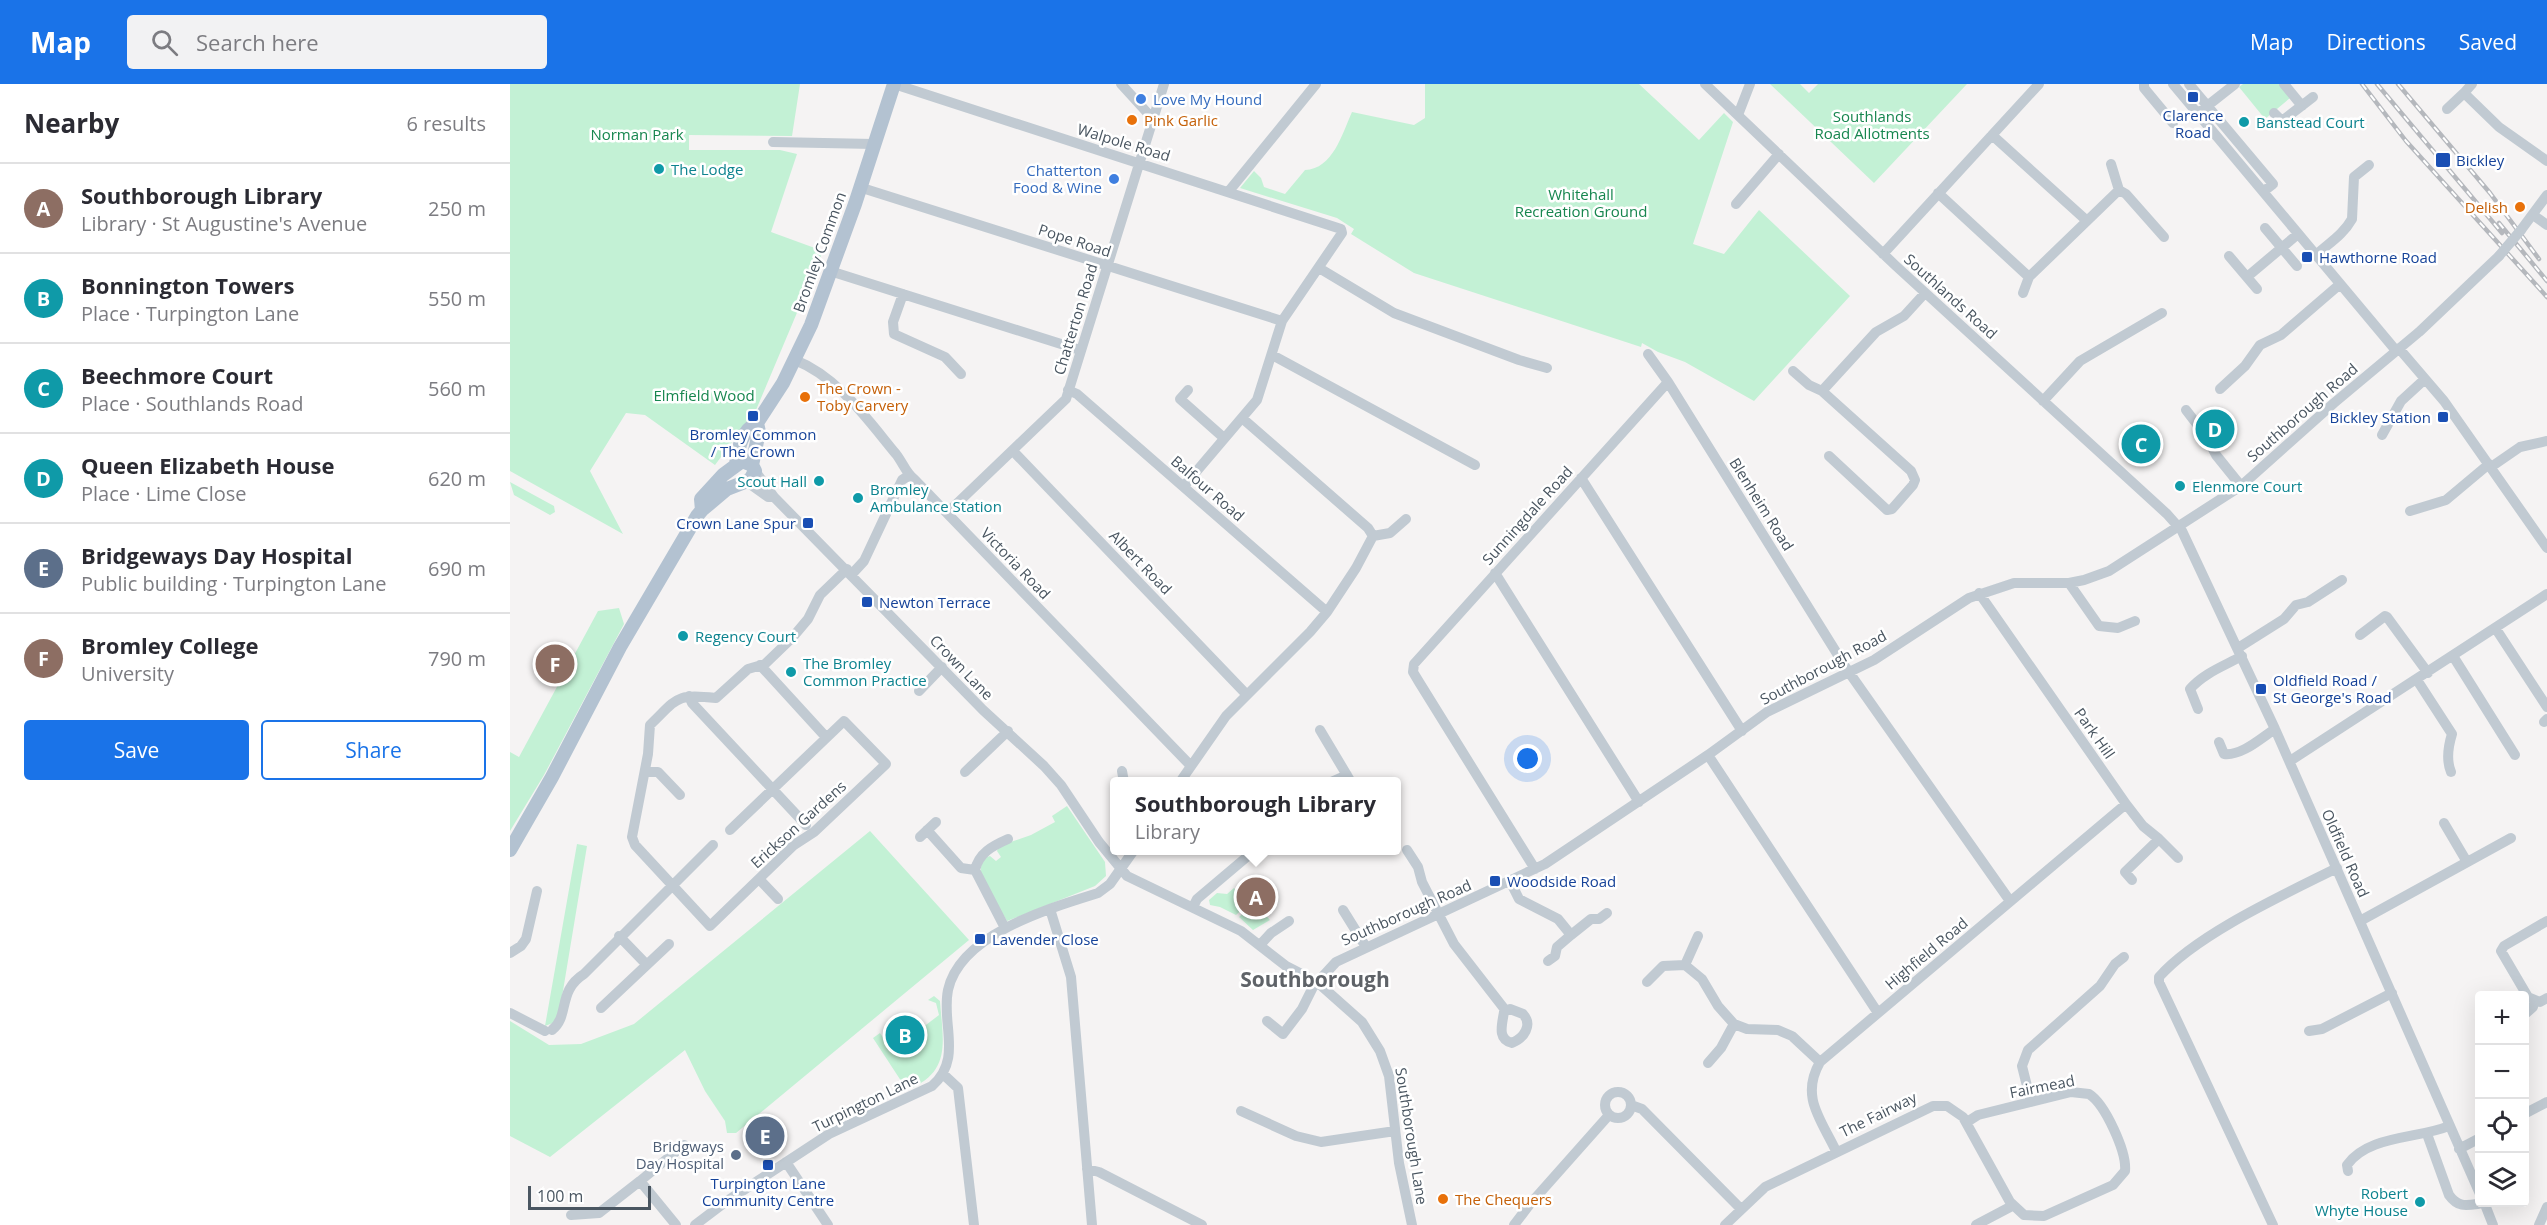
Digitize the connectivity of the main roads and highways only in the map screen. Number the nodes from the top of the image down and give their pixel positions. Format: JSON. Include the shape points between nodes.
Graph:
{"nodes":[{"id":1,"x":894,"y":84,"type":"edge"},
{"id":2,"x":757,"y":423,"type":"junction"},
{"id":3,"x":735,"y":466,"type":"junction"},
{"id":4,"x":749,"y":475,"type":"junction"},
{"id":5,"x":702,"y":510,"type":"junction"},
{"id":6,"x":510,"y":850,"type":"edge"}],
"edges":[{"from":1,"to":2,"type":"main road","name":"Bromley Common","via":[[855,204],[795,360]]},
{"from":2,"to":3,"type":"main road","name":"Bromley Common","via":[[749,427]]},
{"from":2,"to":4,"type":"main road","name":"Bromley Common","via":[[759,432]]},
{"from":3,"to":4,"type":"main road","via":[[734,476]]},
{"from":3,"to":5,"type":"main road","via":[[701,500]]},
{"from":4,"to":5,"type":"main road"},
{"from":5,"to":6,"type":"main road","via":[[620,647]]}]}
